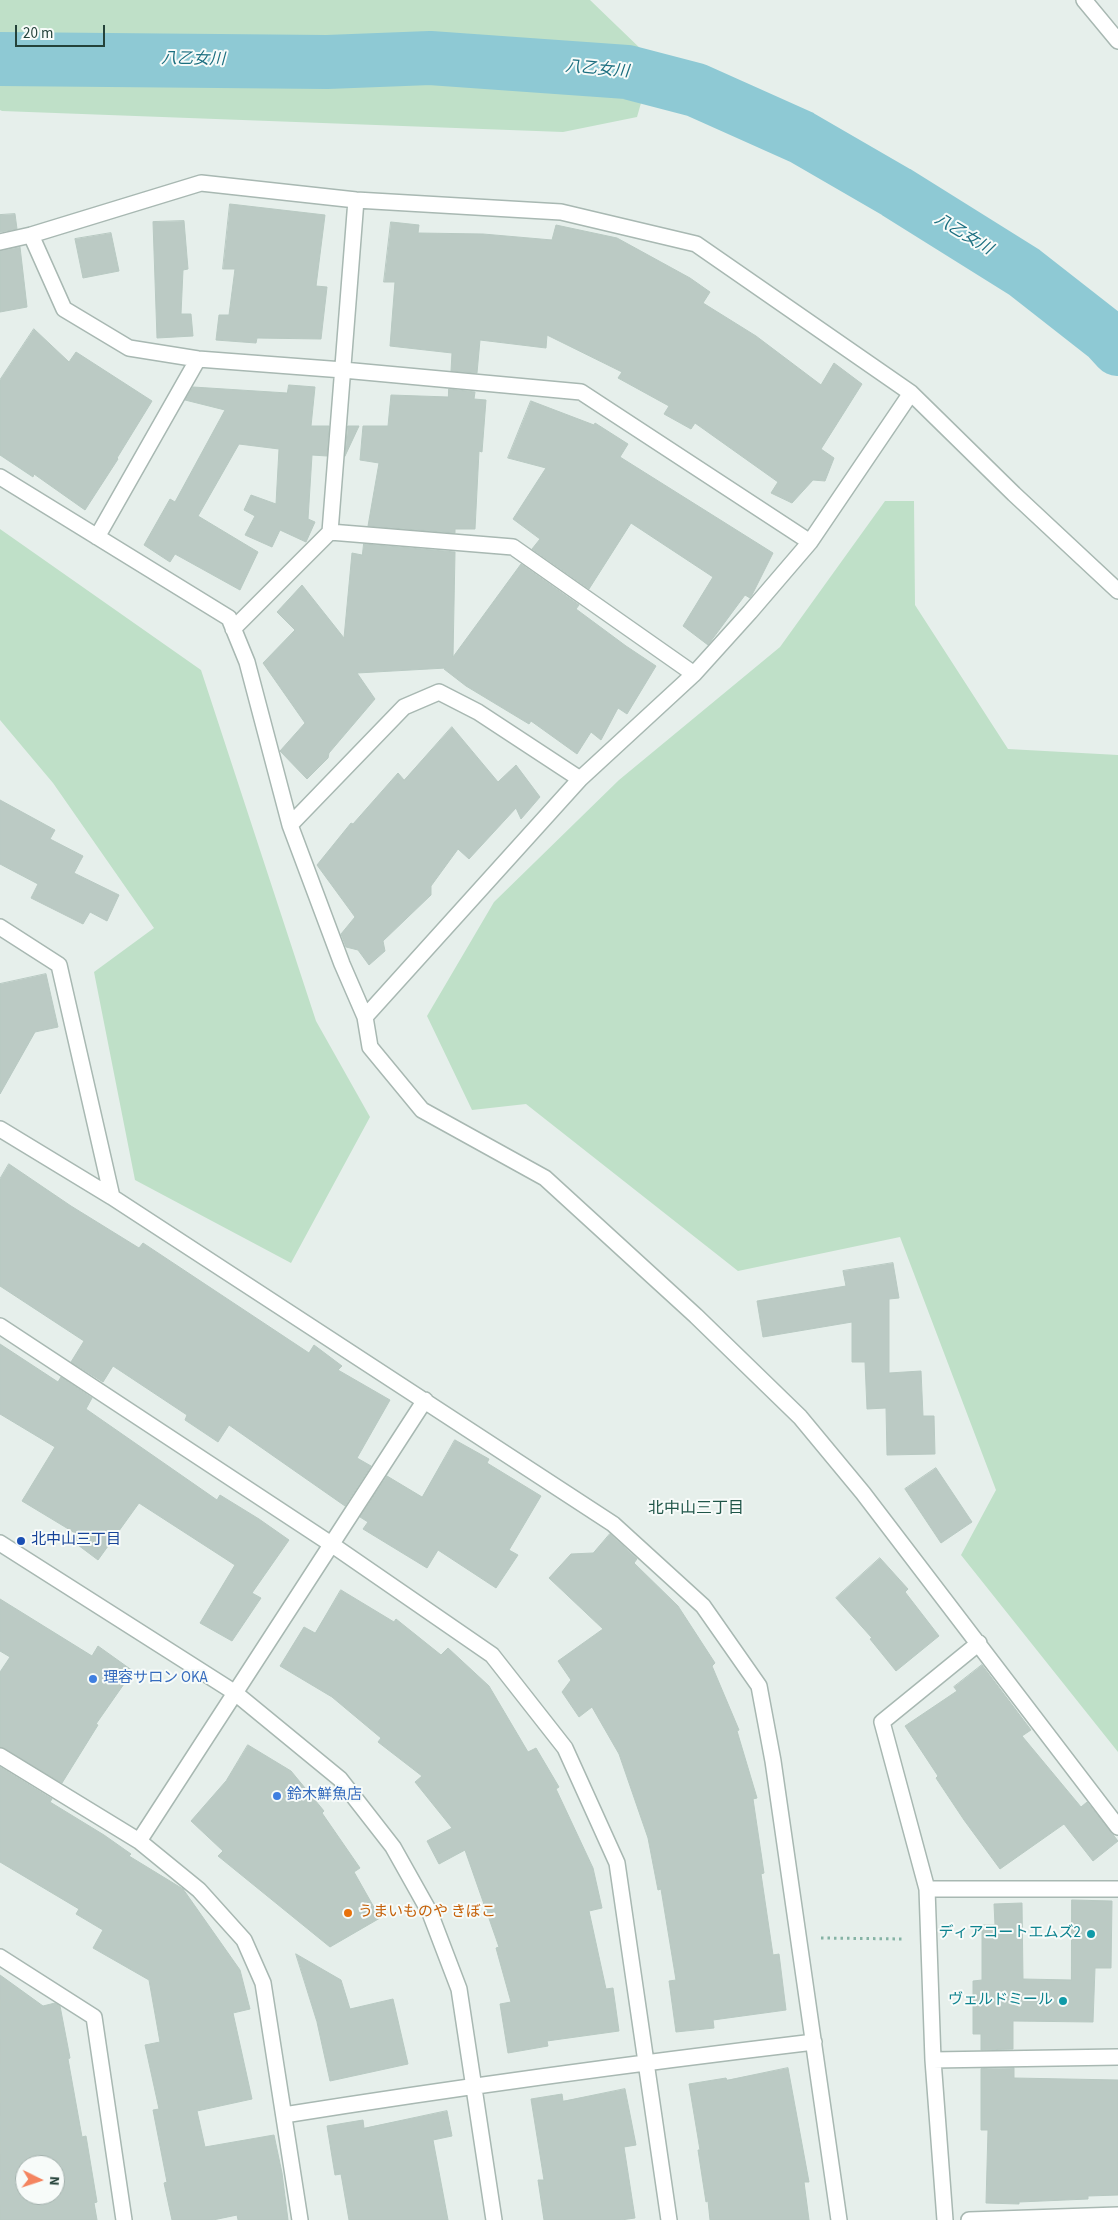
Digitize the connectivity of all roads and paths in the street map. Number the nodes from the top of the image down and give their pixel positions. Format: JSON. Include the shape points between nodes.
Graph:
{"nodes":[{"id":1,"x":1084,"y":0,"type":"edge"},
{"id":2,"x":1118,"y":41,"type":"edge"},
{"id":3,"x":356,"y":200,"type":"junction"},
{"id":4,"x":31,"y":235,"type":"junction"},
{"id":5,"x":0,"y":242,"type":"edge"},
{"id":6,"x":198,"y":359,"type":"junction"},
{"id":7,"x":343,"y":370,"type":"junction"},
{"id":8,"x":911,"y":393,"type":"junction"},
{"id":9,"x":0,"y":478,"type":"edge"},
{"id":10,"x":330,"y":532,"type":"junction"},
{"id":11,"x":97,"y":537,"type":"junction"},
{"id":12,"x":810,"y":542,"type":"junction"},
{"id":13,"x":1118,"y":591,"type":"edge"},
{"id":14,"x":233,"y":629,"type":"junction"},
{"id":15,"x":694,"y":674,"type":"junction"},
{"id":16,"x":580,"y":779,"type":"junction"},
{"id":17,"x":290,"y":825,"type":"junction"},
{"id":18,"x":0,"y":927,"type":"edge"},
{"id":19,"x":365,"y":1017,"type":"junction"},
{"id":20,"x":0,"y":1129,"type":"edge"},
{"id":21,"x":112,"y":1197,"type":"junction"},
{"id":22,"x":0,"y":1326,"type":"edge"},
{"id":23,"x":425,"y":1400,"type":"junction"},
{"id":24,"x":0,"y":1543,"type":"edge"},
{"id":25,"x":331,"y":1544,"type":"junction"},
{"id":26,"x":979,"y":1644,"type":"junction"},
{"id":27,"x":234,"y":1692,"type":"junction"},
{"id":28,"x":0,"y":1756,"type":"edge"},
{"id":29,"x":1118,"y":1827,"type":"edge"},
{"id":30,"x":138,"y":1841,"type":"junction"},
{"id":31,"x":927,"y":1889,"type":"junction"},
{"id":32,"x":1118,"y":1889,"type":"edge"},
{"id":33,"x":799,"y":1938,"type":"junction"},
{"id":34,"x":928,"y":1940,"type":"junction"},
{"id":35,"x":0,"y":1958,"type":"edge"},
{"id":36,"x":814,"y":2042,"type":"junction"},
{"id":37,"x":1118,"y":2057,"type":"edge"},
{"id":38,"x":933,"y":2060,"type":"junction"},
{"id":39,"x":647,"y":2062,"type":"junction"},
{"id":40,"x":474,"y":2085,"type":"junction"},
{"id":41,"x":284,"y":2115,"type":"junction"},
{"id":42,"x":1118,"y":2215,"type":"edge"},
{"id":43,"x":124,"y":2220,"type":"edge"},
{"id":44,"x":300,"y":2220,"type":"edge"},
{"id":45,"x":494,"y":2220,"type":"edge"},
{"id":46,"x":669,"y":2220,"type":"edge"},
{"id":47,"x":839,"y":2220,"type":"edge"},
{"id":48,"x":945,"y":2220,"type":"edge"},
{"id":49,"x":969,"y":2220,"type":"edge"}],
"edges":[{"from":1,"to":2,"type":"street"},
{"from":3,"to":4,"type":"street","via":[[201,183]]},
{"from":3,"to":7,"type":"street"},
{"from":3,"to":8,"type":"street","via":[[561,212],[696,244]]},
{"from":4,"to":5,"type":"street"},
{"from":4,"to":6,"type":"street","via":[[64,309],[129,348]]},
{"from":6,"to":7,"type":"street"},
{"from":6,"to":11,"type":"street"},
{"from":7,"to":10,"type":"street"},
{"from":7,"to":12,"type":"street","via":[[581,392]]},
{"from":8,"to":12,"type":"street"},
{"from":8,"to":13,"type":"street"},
{"from":9,"to":11,"type":"street"},
{"from":10,"to":14,"type":"street"},
{"from":10,"to":15,"type":"street","via":[[513,546]]},
{"from":11,"to":14,"type":"street","via":[[228,618]]},
{"from":12,"to":15,"type":"street"},
{"from":14,"to":17,"type":"street","via":[[247,662]]},
{"from":15,"to":16,"type":"street"},
{"from":16,"to":17,"type":"street","via":[[478,712],[439,692],[404,707]]},
{"from":16,"to":19,"type":"street"},
{"from":17,"to":19,"type":"street"},
{"from":18,"to":21,"type":"street","via":[[59,965]]},
{"from":19,"to":26,"type":"street","via":[[370,1047],[422,1110],[545,1178],[696,1316],[800,1417]]},
{"from":20,"to":21,"type":"street"},
{"from":21,"to":23,"type":"street"},
{"from":22,"to":25,"type":"street"},
{"from":23,"to":25,"type":"street"},
{"from":23,"to":33,"type":"street","via":[[613,1524],[703,1606],[759,1686]]},
{"from":24,"to":27,"type":"street"},
{"from":25,"to":27,"type":"street"},
{"from":25,"to":39,"type":"street","via":[[492,1655],[565,1748],[617,1863]]},
{"from":26,"to":29,"type":"street"},
{"from":26,"to":31,"type":"street","via":[[882,1722]]},
{"from":27,"to":30,"type":"street"},
{"from":27,"to":40,"type":"street","via":[[340,1780],[393,1847],[430,1913],[459,1990]]},
{"from":28,"to":30,"type":"street"},
{"from":30,"to":41,"type":"street","via":[[199,1890],[244,1940],[263,1983]]},
{"from":31,"to":32,"type":"street"},
{"from":31,"to":34,"type":"street"},
{"from":33,"to":34,"type":"path"},
{"from":33,"to":36,"type":"street"},
{"from":34,"to":38,"type":"street"},
{"from":35,"to":43,"type":"street","via":[[94,2017]]},
{"from":36,"to":39,"type":"street"},
{"from":36,"to":47,"type":"street"},
{"from":37,"to":38,"type":"street"},
{"from":38,"to":48,"type":"street"},
{"from":39,"to":40,"type":"street"},
{"from":39,"to":46,"type":"street"},
{"from":40,"to":41,"type":"street"},
{"from":40,"to":45,"type":"street"},
{"from":41,"to":44,"type":"street"},
{"from":42,"to":49,"type":"street"}]}
